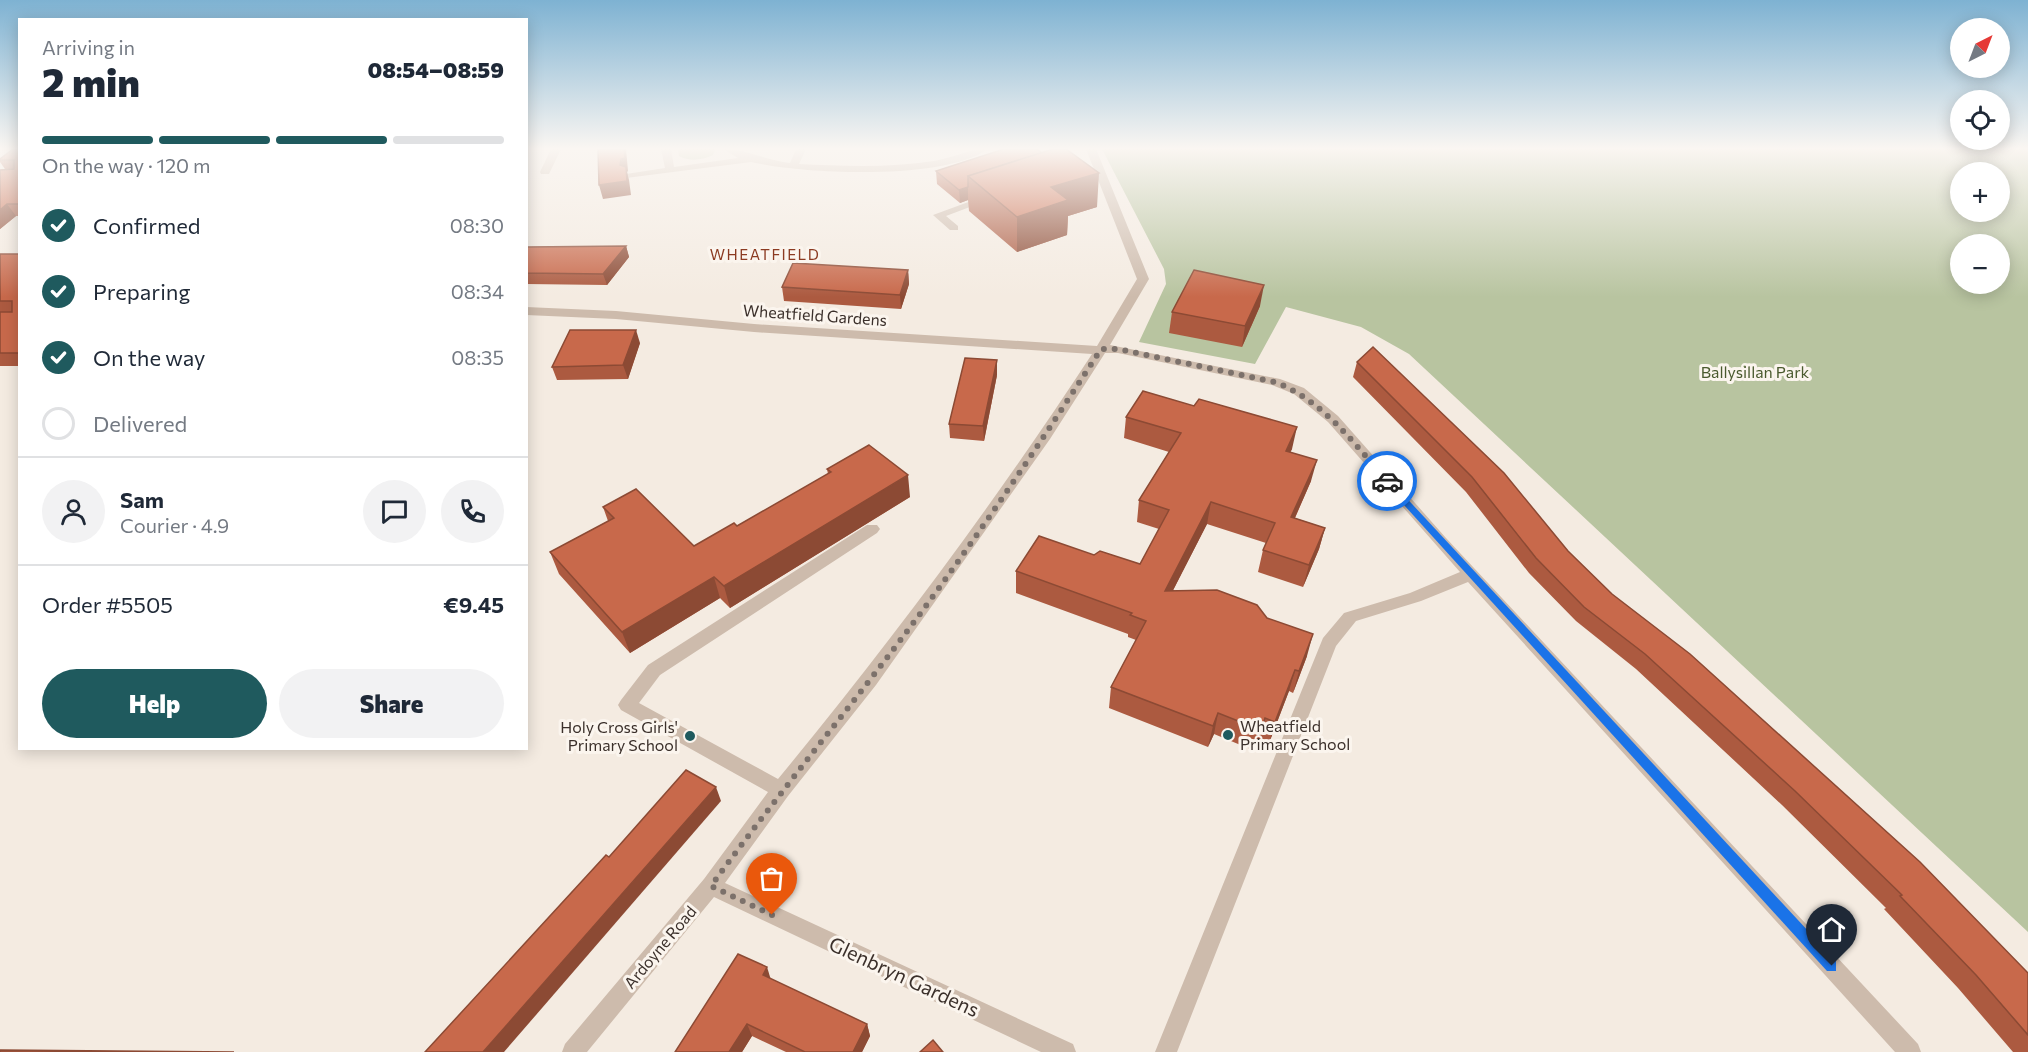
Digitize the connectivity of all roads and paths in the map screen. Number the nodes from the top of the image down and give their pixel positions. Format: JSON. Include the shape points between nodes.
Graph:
{"nodes":[{"id":1,"x":989,"y":198,"type":"edge"},
{"id":2,"x":1108,"y":198,"type":"edge"},
{"id":3,"x":954,"y":228,"type":"dead end"},
{"id":4,"x":528,"y":311,"type":"edge"},
{"id":5,"x":1101,"y":349,"type":"junction"},
{"id":6,"x":872,"y":529,"type":"dead end"},
{"id":7,"x":1471,"y":574,"type":"junction"},
{"id":8,"x":781,"y":790,"type":"junction"},
{"id":9,"x":711,"y":886,"type":"junction"},
{"id":10,"x":573,"y":1052,"type":"edge"},
{"id":11,"x":1065,"y":1052,"type":"edge"},
{"id":12,"x":1166,"y":1052,"type":"edge"},
{"id":13,"x":1910,"y":1052,"type":"edge"}],
"edges":[{"from":1,"to":3,"type":"street","via":[[938,215]]},
{"from":2,"to":5,"type":"street","name":"Ardoyne Road","via":[[1143,279]]},
{"from":4,"to":5,"type":"street","name":"Wheatfield Gardens"},
{"from":5,"to":7,"type":"street","name":"Wheatfield Gardens","via":[[1118,349],[1275,382],[1299,391],[1333,419]]},
{"from":5,"to":8,"type":"street","name":"Ardoyne Road","via":[[1046,436],[870,680]]},
{"from":6,"to":8,"type":"street","via":[[654,670],[627,705]]},
{"from":7,"to":12,"type":"street","via":[[1350,617],[1329,643]]},
{"from":7,"to":13,"type":"street","name":"Wheatfield Gardens"},
{"from":8,"to":9,"type":"street","name":"Ardoyne Road"},
{"from":9,"to":10,"type":"street","name":"Ardoyne Road"},
{"from":9,"to":11,"type":"street","name":"Glenbryn Gardens"}]}
